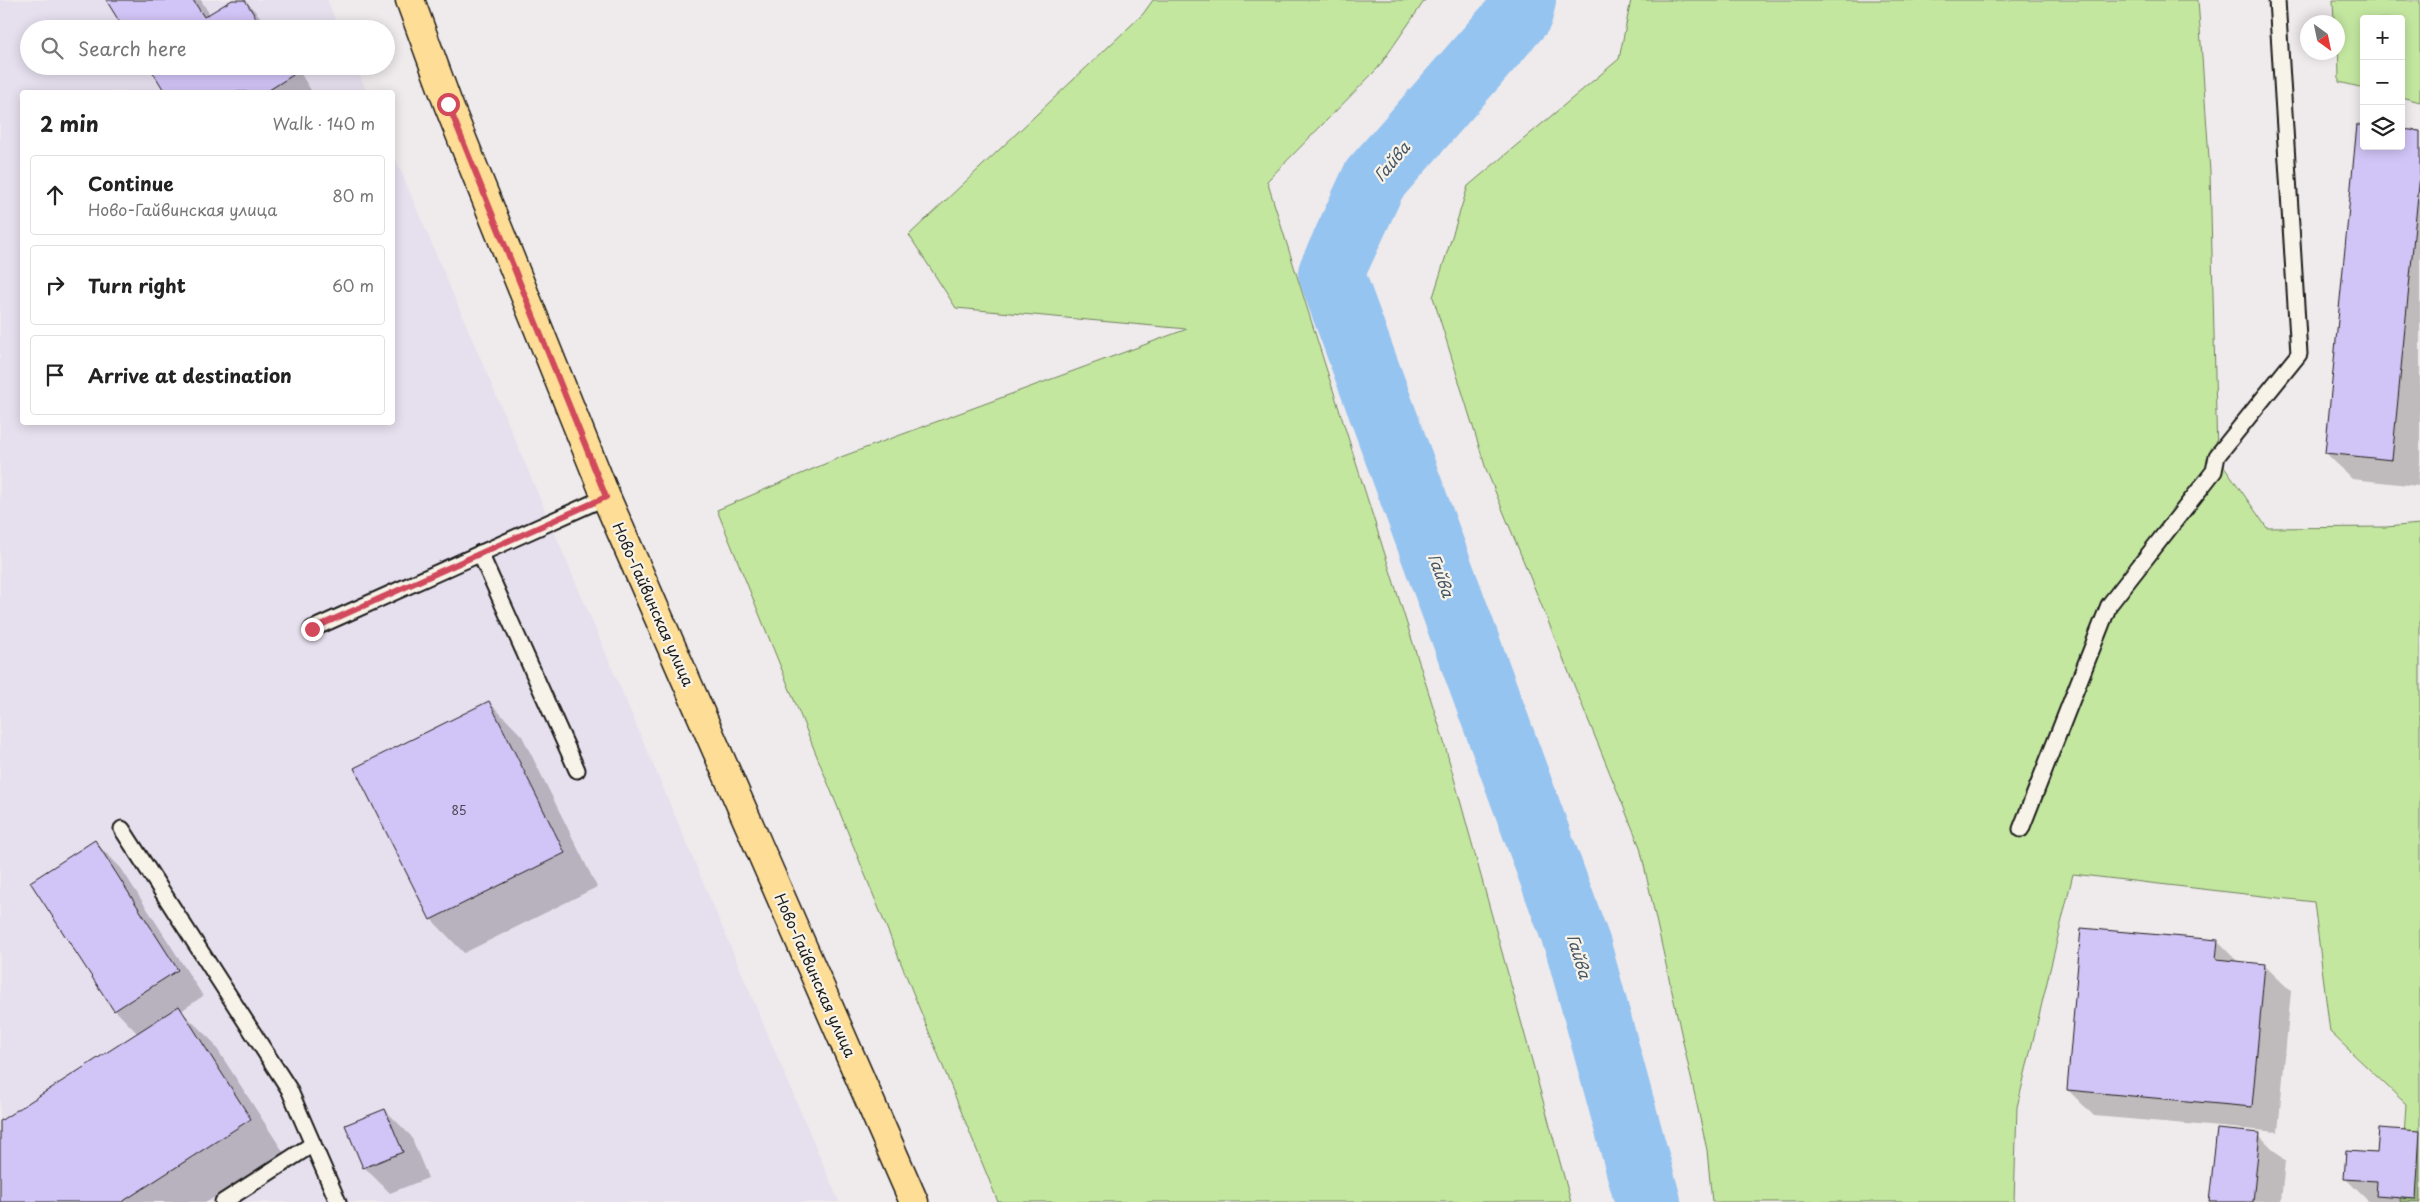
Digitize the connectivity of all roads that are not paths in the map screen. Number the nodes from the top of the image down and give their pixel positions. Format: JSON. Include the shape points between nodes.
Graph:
{"nodes":[{"id":1,"x":410,"y":0,"type":"edge"},
{"id":2,"x":2277,"y":0,"type":"edge"},
{"id":3,"x":606,"y":497,"type":"junction"},
{"id":4,"x":480,"y":554,"type":"junction"},
{"id":5,"x":312,"y":629,"type":"dead end"},
{"id":6,"x":577,"y":770,"type":"dead end"},
{"id":7,"x":122,"y":829,"type":"dead end"},
{"id":8,"x":2021,"y":829,"type":"dead end"},
{"id":9,"x":313,"y":1144,"type":"junction"},
{"id":10,"x":223,"y":1202,"type":"edge"},
{"id":11,"x":338,"y":1202,"type":"edge"},
{"id":12,"x":914,"y":1202,"type":"edge"}],
"edges":[{"from":1,"to":3,"type":"main road","name":"Ново-Гайвинская улица","via":[[448,104]]},
{"from":2,"to":8,"type":"lane","via":[[2299,354],[2216,456],[2214,472],[2109,605]]},
{"from":3,"to":4,"type":"lane"},
{"from":3,"to":12,"type":"main road","name":"Ново-Гайвинская улица"},
{"from":4,"to":5,"type":"lane"},
{"from":4,"to":6,"type":"lane"},
{"from":7,"to":9,"type":"lane","via":[[289,1089]]},
{"from":9,"to":10,"type":"lane"},
{"from":9,"to":11,"type":"lane"}]}
